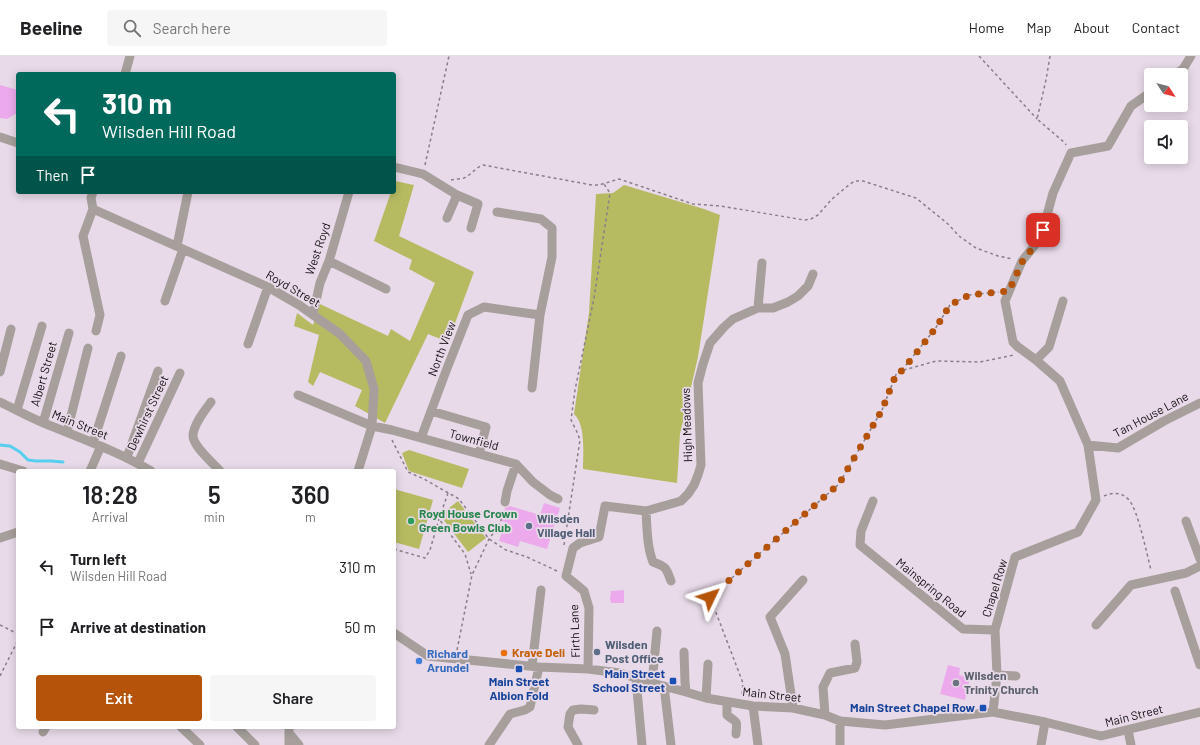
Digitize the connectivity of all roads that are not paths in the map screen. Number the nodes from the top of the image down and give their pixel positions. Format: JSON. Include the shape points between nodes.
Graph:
{"nodes":[{"id":1,"x":130,"y":56,"type":"edge"},
{"id":2,"x":1191,"y":56,"type":"edge"},
{"id":3,"x":1184,"y":68,"type":"edge"},
{"id":4,"x":126,"y":72,"type":"edge"},
{"id":5,"x":1144,"y":97,"type":"edge"},
{"id":6,"x":0,"y":137,"type":"edge"},
{"id":7,"x":16,"y":142,"type":"edge"},
{"id":8,"x":396,"y":167,"type":"edge"},
{"id":9,"x":92,"y":194,"type":"edge"},
{"id":10,"x":188,"y":194,"type":"edge"},
{"id":11,"x":348,"y":194,"type":"edge"},
{"id":12,"x":457,"y":195,"type":"junction"},
{"id":13,"x":93,"y":209,"type":"junction"},
{"id":14,"x":497,"y":212,"type":"dead end"},
{"id":15,"x":447,"y":218,"type":"dead end"},
{"id":16,"x":471,"y":228,"type":"dead end"},
{"id":17,"x":180,"y":248,"type":"junction"},
{"id":18,"x":329,"y":261,"type":"junction"},
{"id":19,"x":762,"y":264,"type":"dead end"},
{"id":20,"x":813,"y":274,"type":"dead end"},
{"id":21,"x":268,"y":287,"type":"junction"},
{"id":22,"x":386,"y":289,"type":"dead end"},
{"id":23,"x":165,"y":301,"type":"dead end"},
{"id":24,"x":1063,"y":301,"type":"dead end"},
{"id":25,"x":758,"y":308,"type":"junction"},
{"id":26,"x":313,"y":314,"type":"junction"},
{"id":27,"x":540,"y":315,"type":"junction"},
{"id":28,"x":42,"y":326,"type":"dead end"},
{"id":29,"x":11,"y":329,"type":"dead end"},
{"id":30,"x":96,"y":331,"type":"dead end"},
{"id":31,"x":69,"y":333,"type":"dead end"},
{"id":32,"x":248,"y":344,"type":"dead end"},
{"id":33,"x":88,"y":348,"type":"dead end"},
{"id":34,"x":121,"y":356,"type":"dead end"},
{"id":35,"x":1036,"y":360,"type":"junction"},
{"id":36,"x":158,"y":371,"type":"dead end"},
{"id":37,"x":0,"y":372,"type":"edge"},
{"id":38,"x":180,"y":373,"type":"dead end"},
{"id":39,"x":532,"y":388,"type":"dead end"},
{"id":40,"x":298,"y":394,"type":"dead end"},
{"id":41,"x":0,"y":402,"type":"edge"},
{"id":42,"x":211,"y":402,"type":"dead end"},
{"id":43,"x":1200,"y":403,"type":"edge"},
{"id":44,"x":146,"y":404,"type":"junction"},
{"id":45,"x":163,"y":409,"type":"junction"},
{"id":46,"x":17,"y":410,"type":"junction"},
{"id":47,"x":431,"y":411,"type":"junction"},
{"id":48,"x":43,"y":423,"type":"junction"},
{"id":49,"x":372,"y":426,"type":"junction"},
{"id":50,"x":67,"y":432,"type":"junction"},
{"id":51,"x":421,"y":438,"type":"junction"},
{"id":52,"x":97,"y":444,"type":"junction"},
{"id":53,"x":1088,"y":445,"type":"junction"},
{"id":54,"x":479,"y":454,"type":"junction"},
{"id":55,"x":127,"y":457,"type":"junction"},
{"id":56,"x":138,"y":463,"type":"junction"},
{"id":57,"x":0,"y":464,"type":"edge"},
{"id":58,"x":516,"y":464,"type":"junction"},
{"id":59,"x":16,"y":469,"type":"edge"},
{"id":60,"x":91,"y":469,"type":"edge"},
{"id":61,"x":148,"y":469,"type":"edge"},
{"id":62,"x":218,"y":469,"type":"edge"},
{"id":63,"x":359,"y":469,"type":"edge"},
{"id":64,"x":558,"y":499,"type":"dead end"},
{"id":65,"x":872,"y":501,"type":"dead end"},
{"id":66,"x":505,"y":502,"type":"road end"},
{"id":67,"x":646,"y":511,"type":"junction"},
{"id":68,"x":1186,"y":521,"type":"dead end"},
{"id":69,"x":16,"y":533,"type":"edge"},
{"id":70,"x":0,"y":538,"type":"edge"},
{"id":71,"x":1200,"y":559,"type":"edge"},
{"id":72,"x":1200,"y":566,"type":"edge"},
{"id":73,"x":803,"y":580,"type":"dead end"},
{"id":74,"x":671,"y":581,"type":"dead end"},
{"id":75,"x":541,"y":590,"type":"dead end"},
{"id":76,"x":1175,"y":591,"type":"dead end"},
{"id":77,"x":1096,"y":625,"type":"dead end"},
{"id":78,"x":995,"y":630,"type":"junction"},
{"id":79,"x":657,"y":631,"type":"dead end"},
{"id":80,"x":396,"y":635,"type":"edge"},
{"id":81,"x":855,"y":644,"type":"dead end"},
{"id":82,"x":684,"y":652,"type":"dead end"},
{"id":83,"x":708,"y":664,"type":"dead end"},
{"id":84,"x":1200,"y":665,"type":"edge"},
{"id":85,"x":536,"y":666,"type":"junction"},
{"id":86,"x":588,"y":669,"type":"junction"},
{"id":87,"x":997,"y":675,"type":"junction"},
{"id":88,"x":1016,"y":676,"type":"dead end"},
{"id":89,"x":636,"y":679,"type":"junction"},
{"id":90,"x":652,"y":684,"type":"junction"},
{"id":91,"x":664,"y":686,"type":"junction"},
{"id":92,"x":686,"y":692,"type":"junction"},
{"id":93,"x":706,"y":698,"type":"junction"},
{"id":94,"x":727,"y":702,"type":"junction"},
{"id":95,"x":753,"y":706,"type":"junction"},
{"id":96,"x":793,"y":708,"type":"junction"},
{"id":97,"x":594,"y":710,"type":"dead end"},
{"id":98,"x":994,"y":712,"type":"junction"},
{"id":99,"x":1200,"y":712,"type":"edge"},
{"id":100,"x":824,"y":715,"type":"junction"},
{"id":101,"x":840,"y":721,"type":"junction"},
{"id":102,"x":1045,"y":722,"type":"junction"},
{"id":103,"x":183,"y":729,"type":"edge"},
{"id":104,"x":239,"y":729,"type":"edge"},
{"id":105,"x":1128,"y":730,"type":"junction"},
{"id":106,"x":289,"y":731,"type":"edge"},
{"id":107,"x":736,"y":734,"type":"dead end"},
{"id":108,"x":200,"y":745,"type":"edge"},
{"id":109,"x":255,"y":745,"type":"edge"},
{"id":110,"x":289,"y":745,"type":"edge"},
{"id":111,"x":299,"y":745,"type":"edge"},
{"id":112,"x":489,"y":745,"type":"edge"},
{"id":113,"x":578,"y":745,"type":"edge"},
{"id":114,"x":642,"y":745,"type":"edge"},
{"id":115,"x":672,"y":745,"type":"edge"},
{"id":116,"x":758,"y":745,"type":"edge"},
{"id":117,"x":840,"y":745,"type":"edge"},
{"id":118,"x":1041,"y":745,"type":"edge"},
{"id":119,"x":1130,"y":745,"type":"edge"}],
"edges":[{"from":1,"to":4,"type":"street"},
{"from":2,"to":3,"type":"street"},
{"from":5,"to":35,"type":"street","via":[[1131,106],[1108,146],[1071,153],[1053,193],[1043,230],[1022,262],[1009,291],[1005,301],[1012,342]]},
{"from":6,"to":7,"type":"street"},
{"from":8,"to":12,"type":"street","via":[[423,174]]},
{"from":9,"to":13,"type":"street"},
{"from":10,"to":17,"type":"street"},
{"from":11,"to":18,"type":"street","name":"West Royd"},
{"from":12,"to":15,"type":"street"},
{"from":12,"to":16,"type":"street","via":[[478,204]]},
{"from":13,"to":17,"type":"street","name":"Royd Street"},
{"from":13,"to":30,"type":"street","via":[[83,236],[100,315]]},
{"from":14,"to":27,"type":"street","via":[[541,219],[552,228],[552,257]]},
{"from":17,"to":21,"type":"street","name":"Royd Street"},
{"from":17,"to":23,"type":"street"},
{"from":18,"to":22,"type":"street"},
{"from":18,"to":26,"type":"street","name":"West Royd","via":[[320,282]]},
{"from":19,"to":25,"type":"street"},
{"from":20,"to":25,"type":"street","name":"High Meadows","via":[[808,286],[798,296],[773,308]]},
{"from":21,"to":26,"type":"street","name":"Royd Street"},
{"from":21,"to":32,"type":"street"},
{"from":24,"to":35,"type":"street","via":[[1049,347]]},
{"from":25,"to":67,"type":"street","name":"High Meadows","via":[[733,319],[710,343],[698,383],[701,465],[694,485],[681,501]]},
{"from":26,"to":49,"type":"street","name":"Royd Street","via":[[340,334],[366,361],[374,389]]},
{"from":27,"to":39,"type":"street"},
{"from":27,"to":47,"type":"street","name":"North View","via":[[484,307],[468,315]]},
{"from":28,"to":46,"type":"street"},
{"from":29,"to":37,"type":"street"},
{"from":31,"to":48,"type":"street","name":"Albert Street"},
{"from":33,"to":50,"type":"street"},
{"from":34,"to":52,"type":"street"},
{"from":35,"to":53,"type":"street","via":[[1060,381]]},
{"from":36,"to":44,"type":"street"},
{"from":38,"to":45,"type":"street","name":"Dewhirst Street"},
{"from":40,"to":49,"type":"street","name":"Townfield"},
{"from":41,"to":46,"type":"street","name":"Main Street"},
{"from":42,"to":62,"type":"street","via":[[196,426],[193,436],[197,446]]},
{"from":43,"to":53,"type":"street","name":"Tan House Lane","via":[[1118,448]]},
{"from":44,"to":45,"type":"street"},
{"from":44,"to":55,"type":"street"},
{"from":45,"to":56,"type":"street","name":"Dewhirst Street"},
{"from":46,"to":48,"type":"street","name":"Main Street"},
{"from":47,"to":51,"type":"street","name":"North View"},
{"from":47,"to":54,"type":"street","via":[[486,427]]},
{"from":48,"to":50,"type":"street","name":"Main Street"},
{"from":49,"to":51,"type":"street","name":"Townfield"},
{"from":49,"to":63,"type":"street","name":"Royd Street"},
{"from":50,"to":52,"type":"street","name":"Main Street"},
{"from":51,"to":54,"type":"street","name":"Townfield"},
{"from":52,"to":55,"type":"street","name":"Main Street"},
{"from":52,"to":60,"type":"street"},
{"from":53,"to":78,"type":"street","name":"Chapel Row","via":[[1096,500],[1078,532],[1015,557]]},
{"from":54,"to":58,"type":"street","name":"Townfield"},
{"from":55,"to":56,"type":"street","name":"Main Street"},
{"from":56,"to":61,"type":"street","name":"Main Street"},
{"from":57,"to":59,"type":"street"},
{"from":58,"to":64,"type":"street","via":[[533,482]]},
{"from":58,"to":66,"type":"street"},
{"from":65,"to":78,"type":"street","name":"Mainspring Road","via":[[861,531],[860,545],[963,629]]},
{"from":67,"to":74,"type":"street","via":[[651,557],[654,562],[663,566]]},
{"from":67,"to":86,"type":"street","name":"Firth Lane","via":[[605,506],[599,537],[580,542],[573,548],[566,576],[584,591],[589,608]]},
{"from":68,"to":71,"type":"street"},
{"from":69,"to":70,"type":"street"},
{"from":72,"to":77,"type":"street","via":[[1186,573],[1131,585]]},
{"from":73,"to":96,"type":"street","via":[[770,617],[785,654]]},
{"from":75,"to":85,"type":"street"},
{"from":76,"to":84,"type":"street"},
{"from":78,"to":87,"type":"street","name":"Chapel Row"},
{"from":79,"to":90,"type":"street"},
{"from":80,"to":85,"type":"street","name":"Main Street","via":[[428,656]]},
{"from":81,"to":100,"type":"street","via":[[855,668],[830,673],[823,687]]},
{"from":82,"to":92,"type":"street"},
{"from":83,"to":93,"type":"street"},
{"from":85,"to":86,"type":"street","name":"Main Street"},
{"from":85,"to":112,"type":"street","via":[[530,706],[510,714]]},
{"from":86,"to":89,"type":"street","name":"Main Street","via":[[620,673]]},
{"from":87,"to":88,"type":"street"},
{"from":87,"to":98,"type":"street","name":"Chapel Row"},
{"from":89,"to":90,"type":"street","name":"Main Street"},
{"from":89,"to":114,"type":"street"},
{"from":90,"to":91,"type":"street","name":"Main Street"},
{"from":91,"to":92,"type":"street","name":"Main Street"},
{"from":91,"to":115,"type":"street"},
{"from":92,"to":93,"type":"street","name":"Main Street"},
{"from":93,"to":94,"type":"street","name":"Main Street"},
{"from":94,"to":95,"type":"street","name":"Main Street"},
{"from":94,"to":107,"type":"street","via":[[727,715],[737,723]]},
{"from":95,"to":96,"type":"street","name":"Main Street"},
{"from":95,"to":116,"type":"street"},
{"from":96,"to":100,"type":"street","name":"Main Street"},
{"from":97,"to":113,"type":"street","via":[[573,710],[570,714],[568,727]]},
{"from":98,"to":101,"type":"street","name":"Main Street","via":[[885,725]]},
{"from":98,"to":102,"type":"street","name":"Main Street"},
{"from":99,"to":105,"type":"street","name":"Main Street"},
{"from":100,"to":101,"type":"street","name":"Main Street"},
{"from":101,"to":117,"type":"street"},
{"from":102,"to":105,"type":"street","name":"Main Street","via":[[1101,736]]},
{"from":102,"to":118,"type":"street"},
{"from":103,"to":108,"type":"street"},
{"from":104,"to":109,"type":"street"},
{"from":105,"to":119,"type":"street"},
{"from":106,"to":110,"type":"street"},
{"from":106,"to":111,"type":"street"}]}
